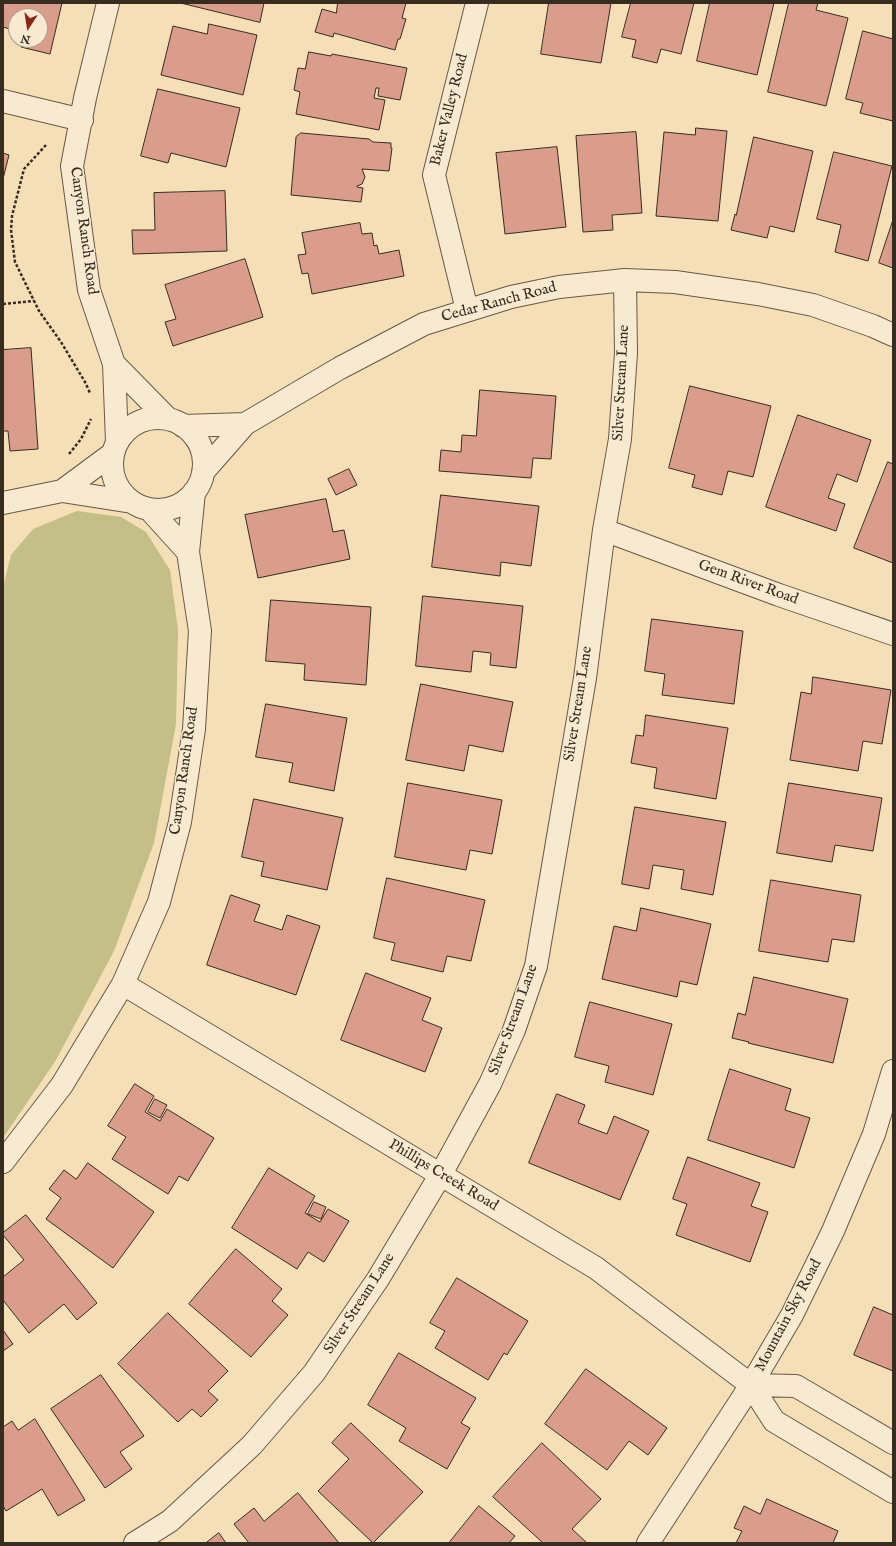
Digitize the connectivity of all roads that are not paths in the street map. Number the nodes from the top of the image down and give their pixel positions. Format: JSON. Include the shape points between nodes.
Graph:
{"nodes":[{"id":1,"x":108,"y":3,"type":"edge"},
{"id":2,"x":477,"y":3,"type":"edge"},
{"id":3,"x":3,"y":101,"type":"edge"},
{"id":4,"x":82,"y":120,"type":"junction"},
{"id":5,"x":625,"y":280,"type":"junction"},
{"id":6,"x":467,"y":310,"type":"junction"},
{"id":7,"x":893,"y":335,"type":"edge"},
{"id":8,"x":114,"y":364,"type":"junction"},
{"id":9,"x":176,"y":422,"type":"junction"},
{"id":10,"x":245,"y":424,"type":"junction"},
{"id":11,"x":115,"y":448,"type":"junction"},
{"id":12,"x":203,"y":472,"type":"junction"},
{"id":13,"x":62,"y":491,"type":"junction"},
{"id":14,"x":194,"y":492,"type":"junction"},
{"id":15,"x":3,"y":503,"type":"edge"},
{"id":16,"x":140,"y":506,"type":"junction"},
{"id":17,"x":604,"y":530,"type":"junction"},
{"id":18,"x":188,"y":552,"type":"junction"},
{"id":19,"x":893,"y":634,"type":"edge"},
{"id":20,"x":123,"y":984,"type":"junction"},
{"id":21,"x":893,"y":1071,"type":"edge"},
{"id":22,"x":3,"y":1162,"type":"edge"},
{"id":23,"x":441,"y":1174,"type":"junction"},
{"id":24,"x":752,"y":1385,"type":"junction"},
{"id":25,"x":893,"y":1443,"type":"edge"},
{"id":26,"x":893,"y":1492,"type":"edge"},
{"id":27,"x":135,"y":1543,"type":"edge"},
{"id":28,"x":648,"y":1543,"type":"edge"}],
"edges":[{"from":1,"to":4,"type":"street","name":"Canyon Ranch Road"},
{"from":2,"to":6,"type":"street","name":"Baker Valley Road","via":[[434,175]]},
{"from":3,"to":4,"type":"street"},
{"from":4,"to":8,"type":"street","name":"Canyon Ranch Road","via":[[72,166],[78,212],[89,290]]},
{"from":5,"to":6,"type":"street","name":"Cedar Ranch Road","via":[[559,287],[510,297]]},
{"from":5,"to":7,"type":"street","name":"Cedar Ranch Road","via":[[674,282],[813,305]]},
{"from":5,"to":17,"type":"street","name":"Silver Stream Lane","via":[[626,353],[620,439]]},
{"from":6,"to":10,"type":"street","name":"Cedar Ranch Road","via":[[424,324],[340,368]]},
{"from":8,"to":9,"type":"street","name":"Canyon Ranch Road"},
{"from":8,"to":11,"type":"street","name":"Canyon Ranch Road"},
{"from":9,"to":10,"type":"street","name":"Cedar Ranch Road"},
{"from":9,"to":11,"type":"street","via":[[156,418],[139,422],[124,432]]},
{"from":9,"to":12,"type":"street","via":[[192,433],[198,441],[204,462]]},
{"from":10,"to":12,"type":"street","name":"Cedar Ranch Road"},
{"from":11,"to":13,"type":"street"},
{"from":11,"to":16,"type":"street","via":[[111,465],[117,486],[124,495]]},
{"from":12,"to":14,"type":"street"},
{"from":13,"to":15,"type":"street"},
{"from":13,"to":16,"type":"street"},
{"from":14,"to":16,"type":"street","via":[[173,507],[161,510]]},
{"from":14,"to":18,"type":"street","name":"Canyon Ranch Road"},
{"from":16,"to":18,"type":"street"},
{"from":17,"to":19,"type":"street","name":"Gem River Road"},
{"from":17,"to":23,"type":"street","name":"Silver Stream Lane","via":[[585,678],[536,966],[514,1030],[490,1084]]},
{"from":18,"to":20,"type":"street","name":"Canyon Ranch Road","via":[[200,631],[194,729],[180,822],[159,902]]},
{"from":20,"to":22,"type":"street","name":"Canyon Ranch Road","via":[[62,1085]]},
{"from":20,"to":23,"type":"street","name":"Phillips Creek Road"},
{"from":21,"to":24,"type":"street","name":"Mountain Sky Road","via":[[874,1134],[833,1231],[792,1315]]},
{"from":23,"to":24,"type":"street","name":"Phillips Creek Road","via":[[596,1268]]},
{"from":23,"to":27,"type":"street","name":"Silver Stream Lane","via":[[378,1279],[314,1373],[252,1445],[170,1521]]},
{"from":24,"to":25,"type":"street","via":[[796,1386]]},
{"from":24,"to":26,"type":"street","name":"Phillips Creek Road","via":[[774,1421]]},
{"from":24,"to":28,"type":"street","name":"Mountain Sky Road"}]}
